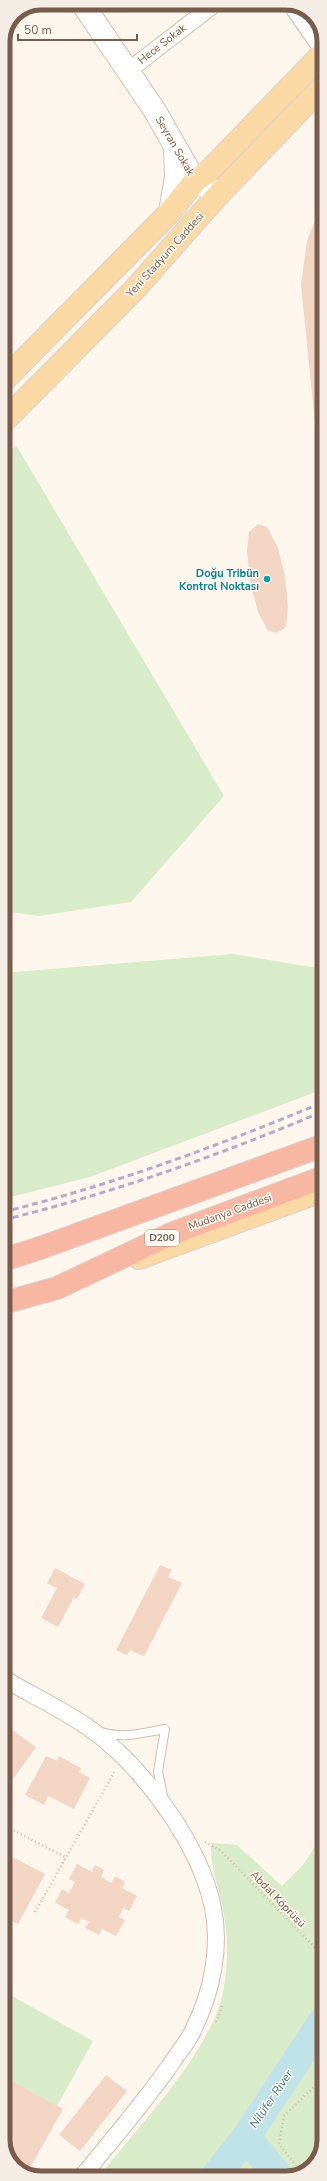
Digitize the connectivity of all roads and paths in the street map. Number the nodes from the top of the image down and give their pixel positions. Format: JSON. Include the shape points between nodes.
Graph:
{"nodes":[{"id":1,"x":87,"y":10,"type":"edge"},
{"id":2,"x":207,"y":10,"type":"edge"},
{"id":3,"x":296,"y":11,"type":"edge"},
{"id":4,"x":317,"y":42,"type":"edge"},
{"id":5,"x":317,"y":59,"type":"edge"},
{"id":6,"x":128,"y":71,"type":"junction"},
{"id":7,"x":317,"y":92,"type":"edge"},
{"id":8,"x":155,"y":111,"type":"junction"},
{"id":9,"x":175,"y":143,"type":"junction"},
{"id":10,"x":202,"y":177,"type":"junction"},
{"id":11,"x":219,"y":194,"type":"junction"},
{"id":12,"x":170,"y":212,"type":"junction"},
{"id":13,"x":10,"y":374,"type":"edge"},
{"id":14,"x":10,"y":415,"type":"edge"},
{"id":15,"x":317,"y":1148,"type":"edge"},
{"id":16,"x":317,"y":1181,"type":"edge"},
{"id":17,"x":317,"y":1193,"type":"edge"},
{"id":18,"x":10,"y":1258,"type":"edge"},
{"id":19,"x":58,"y":1288,"type":"junction"},
{"id":20,"x":10,"y":1301,"type":"edge"},
{"id":21,"x":10,"y":1682,"type":"edge"},
{"id":22,"x":88,"y":1728,"type":"junction"},
{"id":23,"x":124,"y":1757,"type":"junction"},
{"id":24,"x":165,"y":1806,"type":"junction"},
{"id":25,"x":10,"y":1829,"type":"edge"},
{"id":26,"x":221,"y":1851,"type":"dead end"},
{"id":27,"x":65,"y":1857,"type":"junction"},
{"id":28,"x":34,"y":1912,"type":"dead end"},
{"id":29,"x":317,"y":1950,"type":"edge"},
{"id":30,"x":317,"y":2084,"type":"edge"},
{"id":31,"x":298,"y":2169,"type":"edge"},
{"id":32,"x":87,"y":2171,"type":"edge"}],
"edges":[{"from":1,"to":6,"type":"street","name":"Seyran Sokak"},
{"from":2,"to":6,"type":"street","name":"Hece Sokak"},
{"from":3,"to":4,"type":"street"},
{"from":5,"to":10,"type":"main road"},
{"from":6,"to":8,"type":"street","name":"Seyran Sokak"},
{"from":7,"to":11,"type":"main road","name":"Yeni Stadyum Caddesi"},
{"from":8,"to":9,"type":"street","name":"Seyran Sokak"},
{"from":8,"to":10,"type":"street","name":"Seyran Sokak"},
{"from":9,"to":10,"type":"street","name":"Seyran Sokak"},
{"from":9,"to":12,"type":"street","via":[[176,177]]},
{"from":10,"to":11,"type":"street"},
{"from":10,"to":12,"type":"main road"},
{"from":11,"to":14,"type":"main road","name":"Yeni Stadyum Caddesi","via":[[134,290]]},
{"from":12,"to":13,"type":"main road"},
{"from":15,"to":18,"type":"highway"},
{"from":16,"to":19,"type":"highway","name":"Mudanya Caddesi","number":"D200","via":[[171,1234]]},
{"from":17,"to":19,"type":"main road"},
{"from":19,"to":20,"type":"highway","name":"Mudanya Caddesi","number":"D200"},
{"from":21,"to":22,"type":"street"},
{"from":22,"to":23,"type":"street"},
{"from":22,"to":24,"type":"lane","via":[[113,1736],[137,1735],[165,1728],[158,1772]]},
{"from":23,"to":24,"type":"street"},
{"from":23,"to":27,"type":"path"},
{"from":24,"to":32,"type":"street","via":[[190,1849],[213,1908],[216,1945],[210,1986],[194,2029],[166,2072]]},
{"from":25,"to":27,"type":"path"},
{"from":26,"to":29,"type":"path","name":"Abdal Köprüsü"},
{"from":27,"to":28,"type":"path"},
{"from":30,"to":31,"type":"path","via":[[284,2116],[279,2144]]}]}
